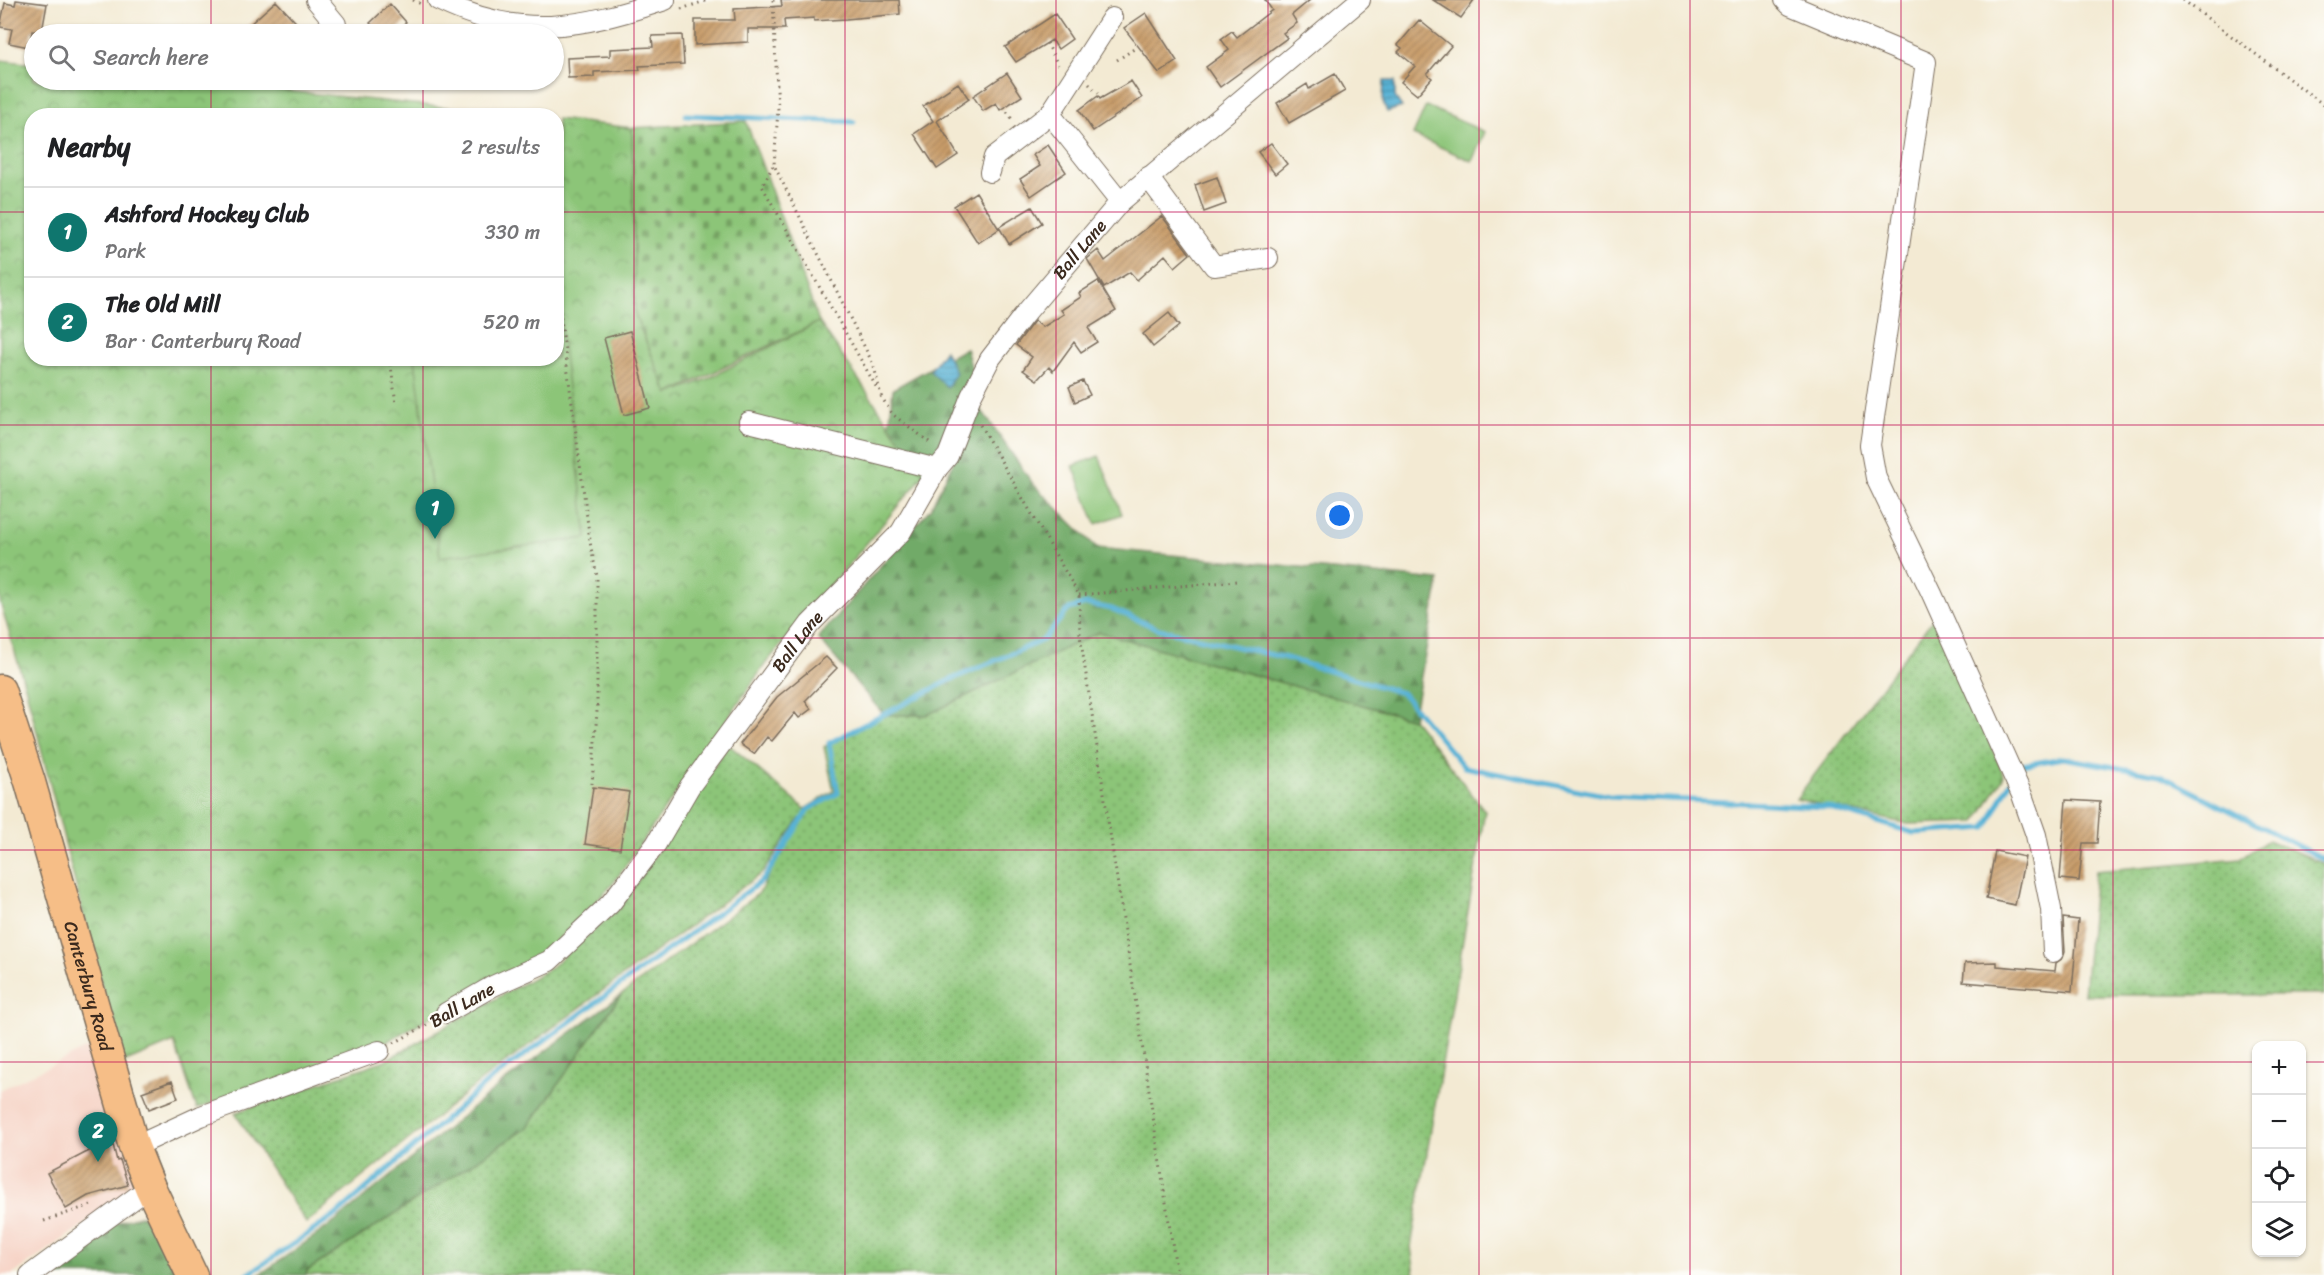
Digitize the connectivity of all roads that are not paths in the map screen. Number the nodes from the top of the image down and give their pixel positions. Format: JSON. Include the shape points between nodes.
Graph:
{"nodes":[{"id":1,"x":438,"y":0,"type":"edge"},
{"id":2,"x":665,"y":0,"type":"edge"},
{"id":3,"x":1360,"y":0,"type":"edge"},
{"id":4,"x":1785,"y":0,"type":"edge"},
{"id":5,"x":322,"y":2,"type":"edge"},
{"id":6,"x":1112,"y":18,"type":"dead end"},
{"id":7,"x":336,"y":24,"type":"dead end"},
{"id":8,"x":505,"y":24,"type":"edge"},
{"id":9,"x":564,"y":26,"type":"edge"},
{"id":10,"x":1050,"y":114,"type":"junction"},
{"id":11,"x":988,"y":159,"type":"dead end"},
{"id":12,"x":1148,"y":177,"type":"junction"},
{"id":13,"x":1120,"y":202,"type":"junction"},
{"id":14,"x":1268,"y":258,"type":"dead end"},
{"id":15,"x":749,"y":422,"type":"dead end"},
{"id":16,"x":942,"y":463,"type":"junction"},
{"id":17,"x":0,"y":690,"type":"edge"},
{"id":18,"x":2053,"y":952,"type":"dead end"},
{"id":19,"x":446,"y":1013,"type":"road end"},
{"id":20,"x":379,"y":1051,"type":"road end"},
{"id":21,"x":134,"y":1147,"type":"junction"},
{"id":22,"x":140,"y":1194,"type":"junction"},
{"id":23,"x":190,"y":1270,"type":"edge"},
{"id":24,"x":30,"y":1275,"type":"edge"}],
"edges":[{"from":1,"to":8,"type":"street"},
{"from":2,"to":9,"type":"street","via":[[597,21]]},
{"from":3,"to":12,"type":"street","name":"Ball Lane"},
{"from":4,"to":18,"type":"street","via":[[1790,6],[1926,62],[1870,445],[1876,478],[2022,795],[2036,835],[2051,909]]},
{"from":5,"to":7,"type":"street"},
{"from":6,"to":10,"type":"street"},
{"from":10,"to":11,"type":"street"},
{"from":10,"to":13,"type":"street"},
{"from":12,"to":13,"type":"street","name":"Ball Lane"},
{"from":12,"to":14,"type":"street","via":[[1214,266]]},
{"from":13,"to":16,"type":"street","name":"Ball Lane","via":[[990,359]]},
{"from":15,"to":16,"type":"street"},
{"from":16,"to":19,"type":"street","name":"Ball Lane","via":[[901,532],[810,624],[690,786],[656,844],[610,904],[549,960]]},
{"from":17,"to":21,"type":"highway","name":"Canterbury Road"},
{"from":20,"to":21,"type":"street","via":[[201,1116]]},
{"from":21,"to":22,"type":"highway","name":"Canterbury Road"},
{"from":22,"to":23,"type":"highway","name":"Canterbury Road"},
{"from":22,"to":24,"type":"street"}]}
